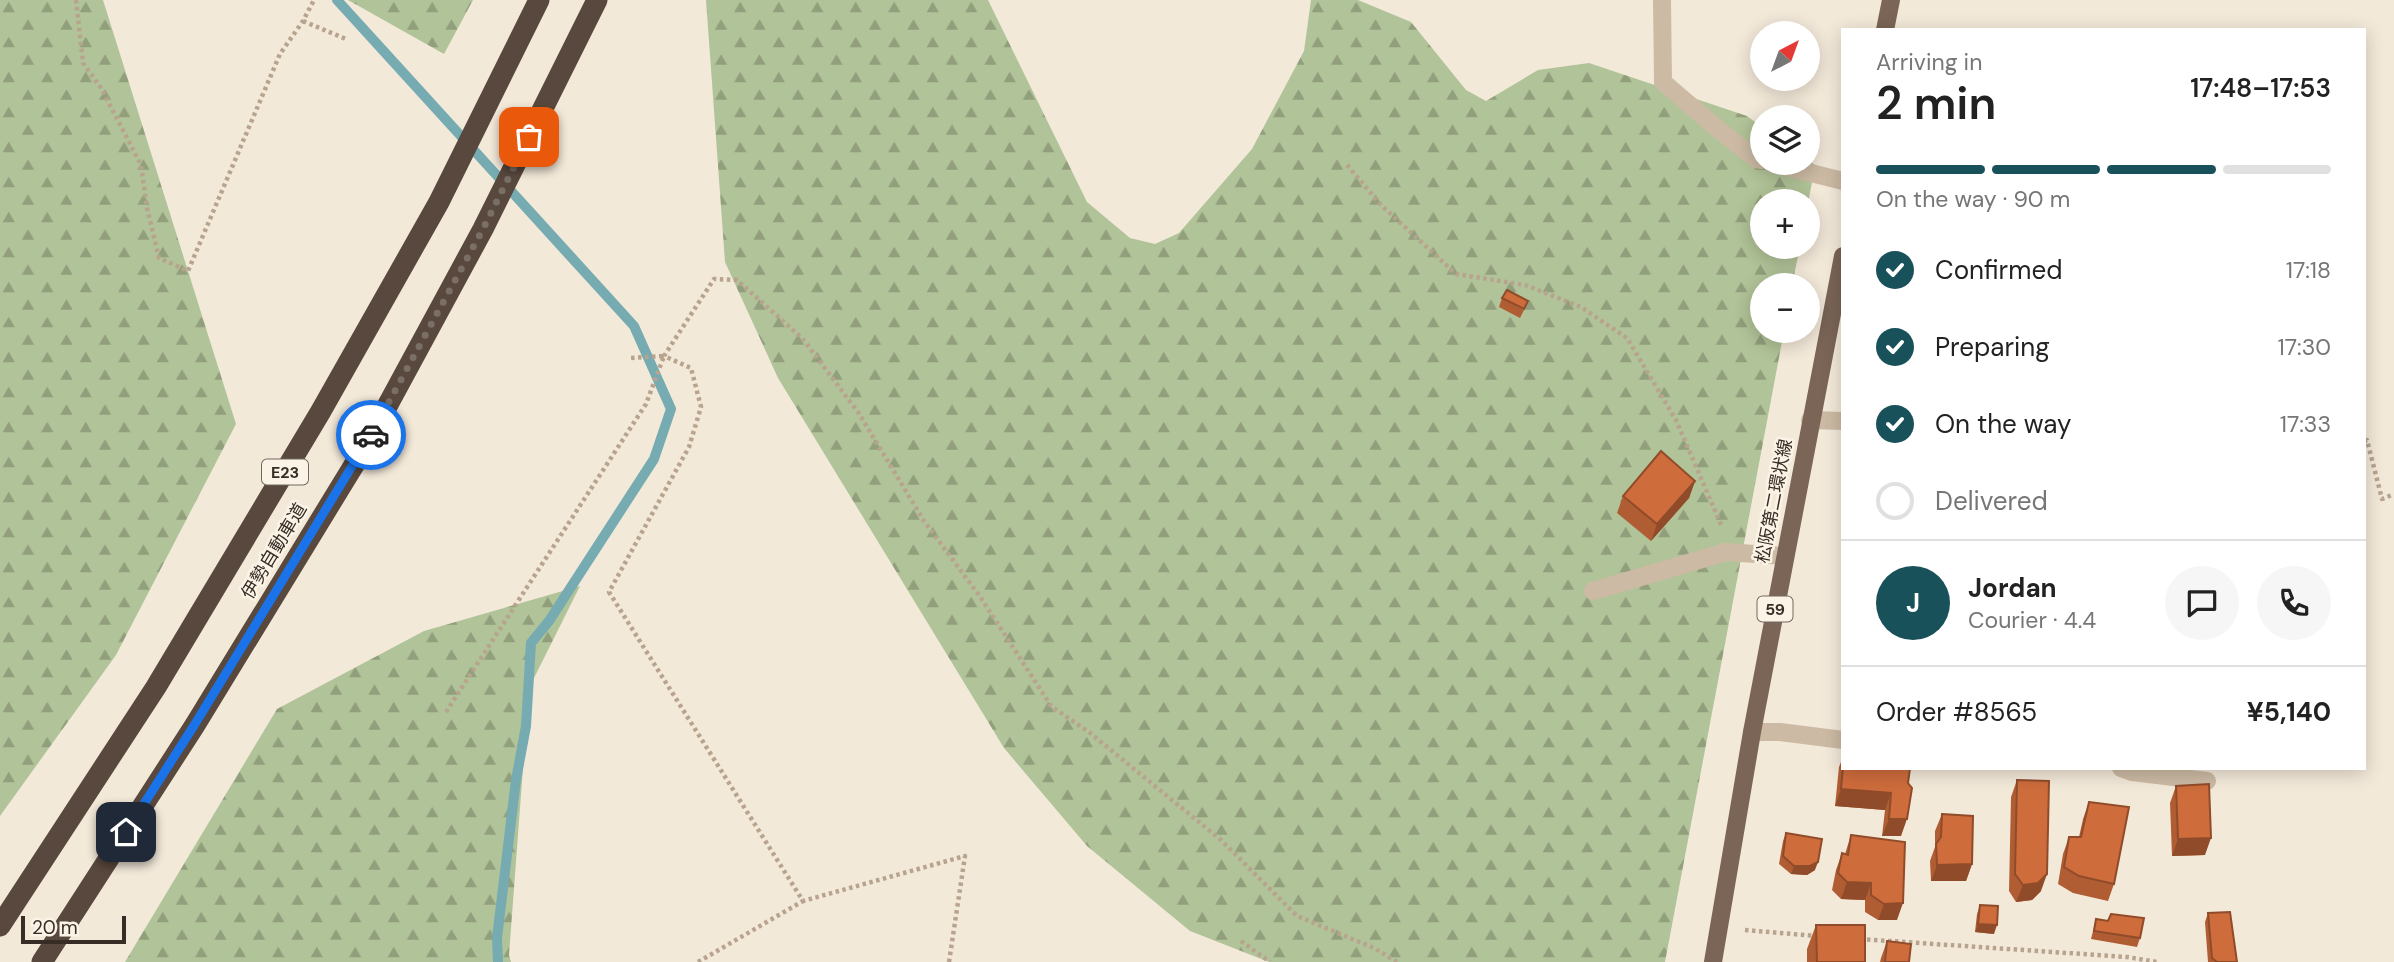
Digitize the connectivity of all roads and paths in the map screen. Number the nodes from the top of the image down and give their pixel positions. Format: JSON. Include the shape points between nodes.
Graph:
{"nodes":[{"id":1,"x":76,"y":0,"type":"edge"},
{"id":2,"x":314,"y":0,"type":"edge"},
{"id":3,"x":539,"y":0,"type":"edge"},
{"id":4,"x":597,"y":0,"type":"edge"},
{"id":5,"x":1662,"y":0,"type":"edge"},
{"id":6,"x":1891,"y":0,"type":"edge"},
{"id":7,"x":303,"y":20,"type":"junction"},
{"id":8,"x":1885,"y":28,"type":"edge"},
{"id":9,"x":346,"y":39,"type":"dead end"},
{"id":10,"x":1750,"y":154,"type":"edge"},
{"id":11,"x":1347,"y":165,"type":"dead end"},
{"id":12,"x":1819,"y":175,"type":"edge"},
{"id":13,"x":1841,"y":180,"type":"edge"},
{"id":14,"x":1841,"y":266,"type":"edge"},
{"id":15,"x":664,"y":356,"type":"junction"},
{"id":16,"x":630,"y":358,"type":"dead end"},
{"id":17,"x":1810,"y":420,"type":"junction"},
{"id":18,"x":1841,"y":421,"type":"edge"},
{"id":19,"x":2366,"y":440,"type":"edge"},
{"id":20,"x":2394,"y":494,"type":"edge"},
{"id":21,"x":1726,"y":552,"type":"junction"},
{"id":22,"x":1785,"y":556,"type":"junction"},
{"id":23,"x":1593,"y":591,"type":"dead end"},
{"id":24,"x":446,"y":712,"type":"dead end"},
{"id":25,"x":1752,"y":732,"type":"junction"},
{"id":26,"x":1841,"y":740,"type":"edge"},
{"id":27,"x":2126,"y":770,"type":"edge"},
{"id":28,"x":2207,"y":781,"type":"edge"},
{"id":29,"x":803,"y":901,"type":"junction"},
{"id":30,"x":0,"y":926,"type":"edge"},
{"id":31,"x":1719,"y":927,"type":"junction"},
{"id":32,"x":1829,"y":937,"type":"edge"},
{"id":33,"x":1856,"y":939,"type":"edge"},
{"id":34,"x":1241,"y":941,"type":"dead end"},
{"id":35,"x":43,"y":962,"type":"edge"},
{"id":36,"x":698,"y":962,"type":"edge"},
{"id":37,"x":948,"y":962,"type":"edge"},
{"id":38,"x":1270,"y":962,"type":"edge"},
{"id":39,"x":1397,"y":962,"type":"edge"},
{"id":40,"x":1713,"y":962,"type":"edge"},
{"id":41,"x":2157,"y":962,"type":"edge"}],
"edges":[{"from":1,"to":7,"type":"path","via":[[83,63],[141,165],[159,258],[188,271],[280,54]]},
{"from":2,"to":7,"type":"path"},
{"from":3,"to":30,"type":"highway","name":"伊勢自動車道","number":"E23","via":[[439,202],[321,411],[156,687]]},
{"from":4,"to":35,"type":"highway","name":"伊勢自動車道","via":[[483,229],[365,447]]},
{"from":5,"to":10,"type":"street","via":[[1662,82]]},
{"from":6,"to":8,"type":"main road"},
{"from":7,"to":9,"type":"path"},
{"from":11,"to":21,"type":"path","via":[[1381,205],[1456,274],[1536,289],[1581,307],[1627,338],[1676,420],[1723,529]]},
{"from":12,"to":13,"type":"street"},
{"from":14,"to":17,"type":"main road","name":"松阪第二環状線","number":"59"},
{"from":15,"to":16,"type":"path"},
{"from":15,"to":24,"type":"path","via":[[646,404]]},
{"from":15,"to":29,"type":"path","via":[[691,368],[701,407],[689,447],[609,592]]},
{"from":15,"to":39,"type":"path","via":[[714,279],[737,280],[802,338],[858,412],[924,521],[1051,706],[1220,840],[1297,916]]},
{"from":17,"to":18,"type":"street"},
{"from":17,"to":22,"type":"main road","name":"松阪第二環状線","number":"59"},
{"from":19,"to":20,"type":"path","via":[[2382,499]]},
{"from":21,"to":22,"type":"street"},
{"from":21,"to":23,"type":"street"},
{"from":22,"to":25,"type":"main road","name":"松阪第二環状線","number":"59"},
{"from":25,"to":26,"type":"street"},
{"from":25,"to":31,"type":"main road","name":"松阪第二環状線","number":"59"},
{"from":27,"to":28,"type":"street"},
{"from":29,"to":36,"type":"path"},
{"from":29,"to":37,"type":"path","via":[[965,856]]},
{"from":31,"to":32,"type":"path"},
{"from":31,"to":40,"type":"main road","name":"松阪第二環状線","number":"59"},
{"from":33,"to":41,"type":"path"},
{"from":34,"to":38,"type":"path"}]}
